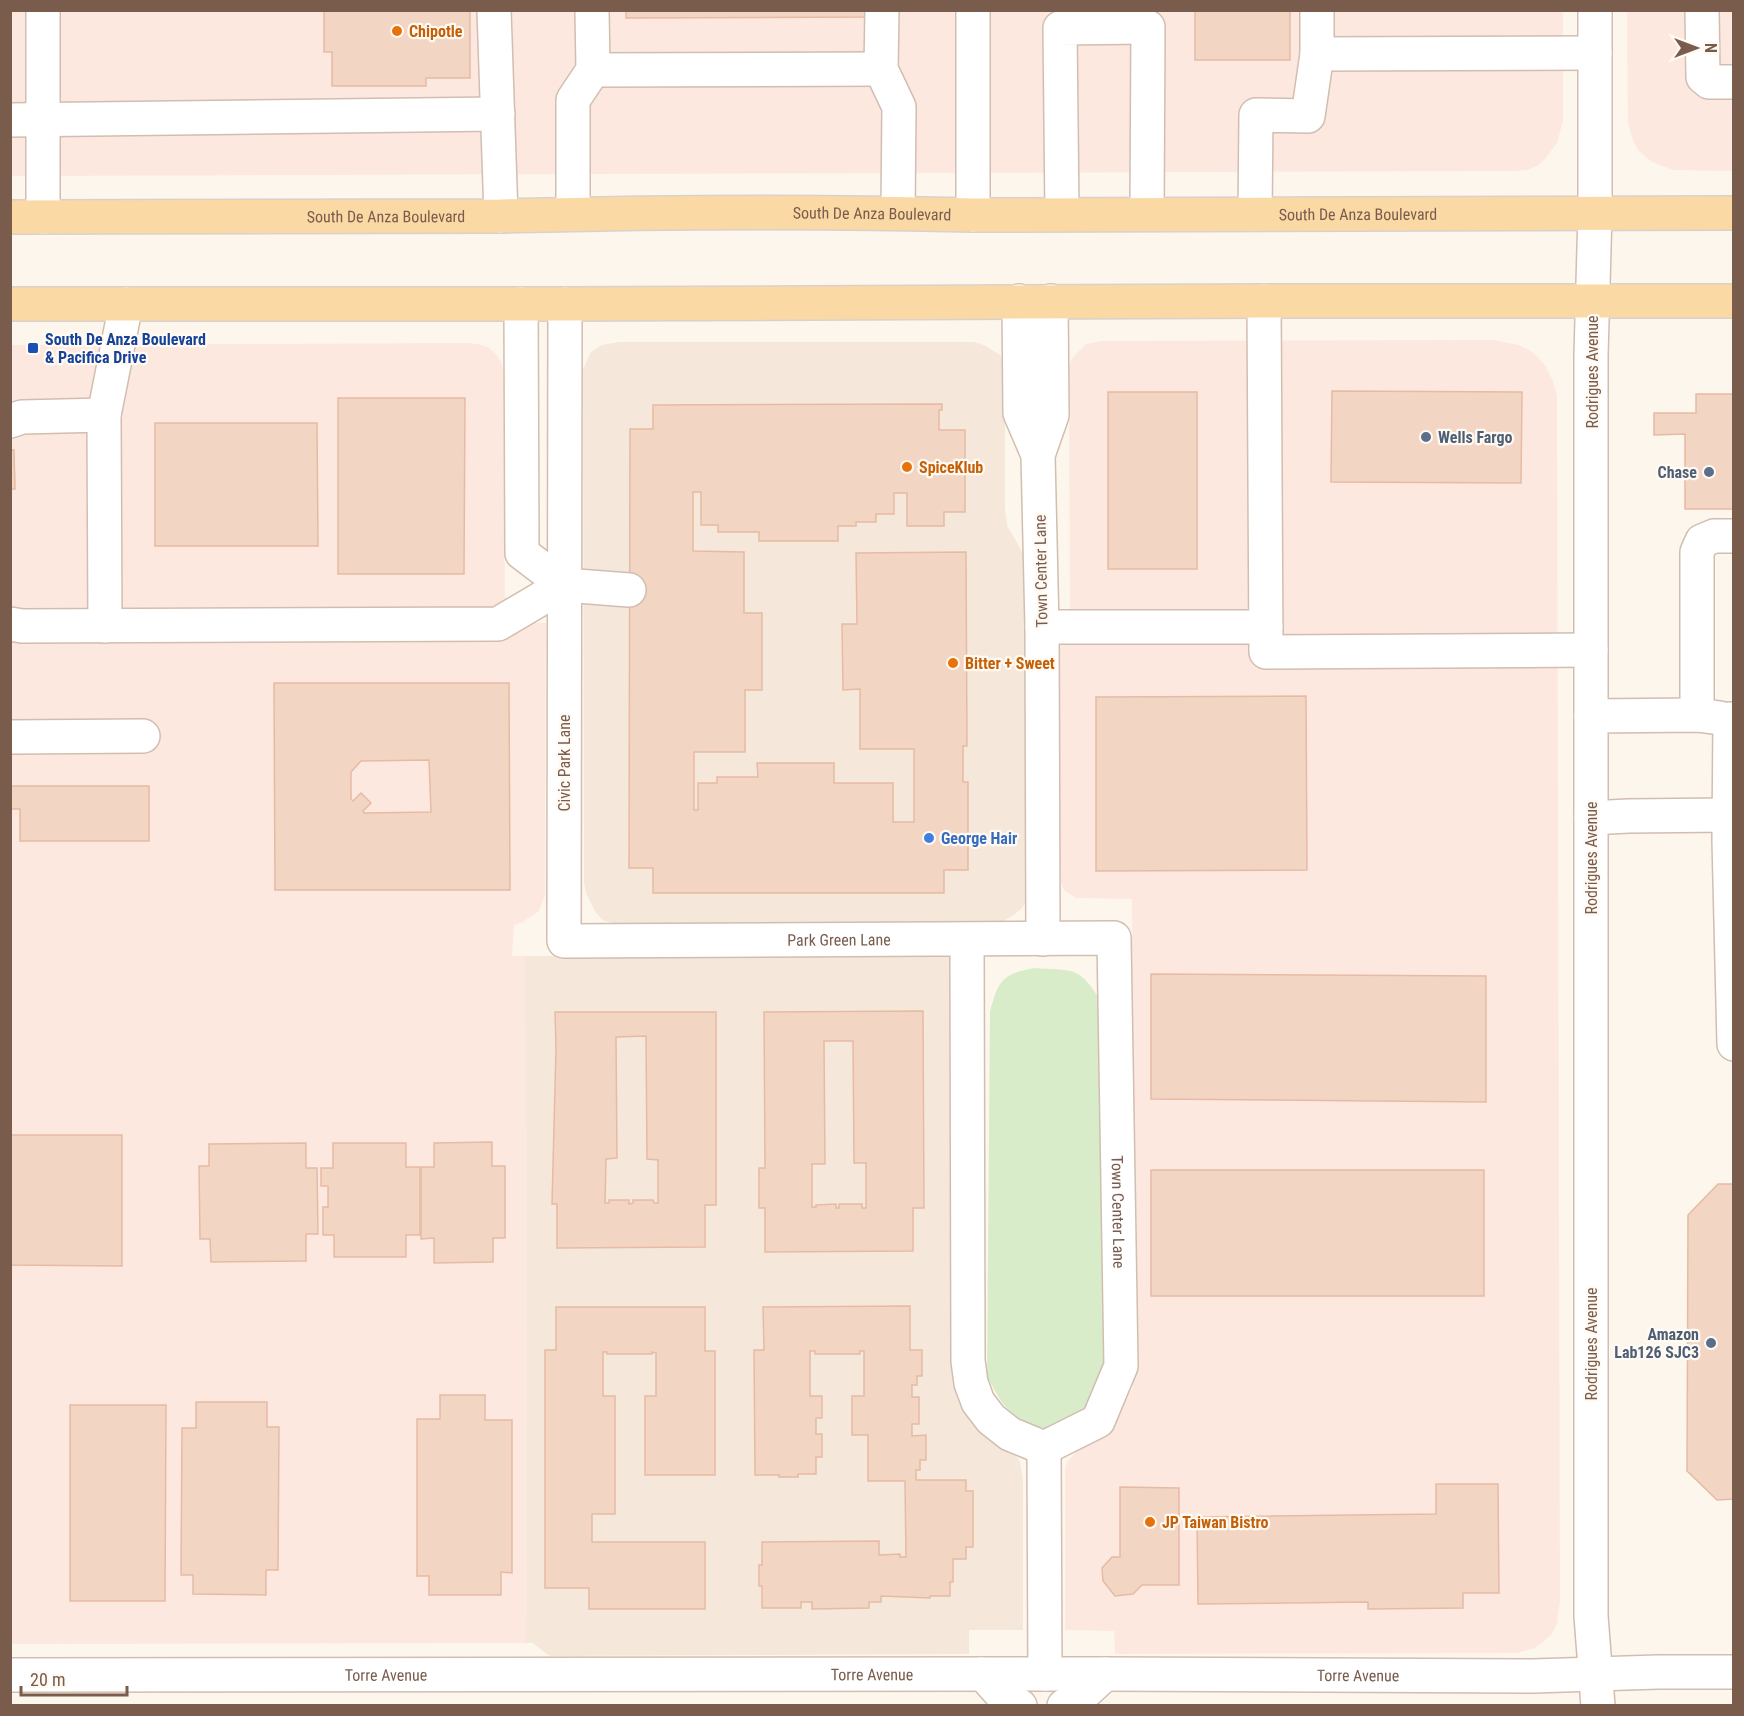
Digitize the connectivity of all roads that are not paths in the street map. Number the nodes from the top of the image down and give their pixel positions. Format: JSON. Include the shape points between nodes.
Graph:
{"nodes":[{"id":1,"x":43,"y":10,"type":"edge"},
{"id":2,"x":494,"y":10,"type":"edge"},
{"id":3,"x":592,"y":10,"type":"edge"},
{"id":4,"x":882,"y":10,"type":"edge"},
{"id":5,"x":973,"y":10,"type":"edge"},
{"id":6,"x":1317,"y":10,"type":"edge"},
{"id":7,"x":1595,"y":10,"type":"edge"},
{"id":8,"x":1702,"y":10,"type":"edge"},
{"id":9,"x":1595,"y":52,"type":"junction"},
{"id":10,"x":1317,"y":54,"type":"junction"},
{"id":11,"x":881,"y":69,"type":"junction"},
{"id":12,"x":593,"y":70,"type":"junction"},
{"id":13,"x":1734,"y":82,"type":"edge"},
{"id":14,"x":498,"y":114,"type":"junction"},
{"id":15,"x":43,"y":119,"type":"junction"},
{"id":16,"x":10,"y":120,"type":"edge"},
{"id":17,"x":898,"y":213,"type":"junction"},
{"id":18,"x":1595,"y":213,"type":"junction"},
{"id":19,"x":1734,"y":213,"type":"edge"},
{"id":20,"x":573,"y":214,"type":"junction"},
{"id":21,"x":1062,"y":214,"type":"junction"},
{"id":22,"x":1147,"y":214,"type":"junction"},
{"id":23,"x":1255,"y":214,"type":"junction"},
{"id":24,"x":973,"y":215,"type":"junction"},
{"id":25,"x":501,"y":216,"type":"junction"},
{"id":26,"x":10,"y":217,"type":"edge"},
{"id":27,"x":43,"y":217,"type":"junction"},
{"id":28,"x":1019,"y":301,"type":"junction"},
{"id":29,"x":1051,"y":301,"type":"junction"},
{"id":30,"x":1264,"y":301,"type":"junction"},
{"id":31,"x":1593,"y":301,"type":"junction"},
{"id":32,"x":1734,"y":301,"type":"edge"},
{"id":33,"x":10,"y":304,"type":"edge"},
{"id":34,"x":126,"y":304,"type":"junction"},
{"id":35,"x":520,"y":304,"type":"junction"},
{"id":36,"x":565,"y":304,"type":"junction"},
{"id":37,"x":104,"y":415,"type":"junction"},
{"id":38,"x":10,"y":421,"type":"edge"},
{"id":39,"x":1038,"y":455,"type":"junction"},
{"id":40,"x":1734,"y":536,"type":"edge"},
{"id":41,"x":564,"y":585,"type":"junction"},
{"id":42,"x":628,"y":590,"type":"dead end"},
{"id":43,"x":10,"y":624,"type":"edge"},
{"id":44,"x":105,"y":626,"type":"junction"},
{"id":45,"x":1042,"y":627,"type":"junction"},
{"id":46,"x":1266,"y":627,"type":"junction"},
{"id":47,"x":1592,"y":650,"type":"junction"},
{"id":48,"x":1697,"y":715,"type":"junction"},
{"id":49,"x":1591,"y":716,"type":"junction"},
{"id":50,"x":1732,"y":719,"type":"edge"},
{"id":51,"x":143,"y":736,"type":"dead end"},
{"id":52,"x":10,"y":737,"type":"edge"},
{"id":53,"x":1592,"y":818,"type":"junction"},
{"id":54,"x":1731,"y":831,"type":"edge"},
{"id":55,"x":1113,"y":938,"type":"joint"},
{"id":56,"x":1043,"y":939,"type":"junction"},
{"id":57,"x":967,"y":940,"type":"junction"},
{"id":58,"x":564,"y":941,"type":"joint"},
{"id":59,"x":1734,"y":1044,"type":"edge"},
{"id":60,"x":1044,"y":1448,"type":"junction"},
{"id":61,"x":1734,"y":1672,"type":"edge"},
{"id":62,"x":982,"y":1674,"type":"junction"},
{"id":63,"x":1045,"y":1674,"type":"junction"},
{"id":64,"x":1105,"y":1674,"type":"junction"},
{"id":65,"x":10,"y":1676,"type":"edge"},
{"id":66,"x":1597,"y":1690,"type":"edge"},
{"id":67,"x":1020,"y":1706,"type":"edge"},
{"id":68,"x":1064,"y":1706,"type":"edge"}],
"edges":[{"from":1,"to":15,"type":"street"},
{"from":2,"to":14,"type":"street"},
{"from":3,"to":12,"type":"street"},
{"from":4,"to":11,"type":"street"},
{"from":5,"to":24,"type":"street"},
{"from":6,"to":10,"type":"street"},
{"from":7,"to":9,"type":"street","name":"Rodrigues Avenue"},
{"from":8,"to":13,"type":"street","via":[[1703,77],[1710,82]]},
{"from":9,"to":10,"type":"street"},
{"from":9,"to":18,"type":"street","name":"Rodrigues Avenue"},
{"from":10,"to":23,"type":"street","via":[[1308,116],[1256,115]]},
{"from":11,"to":12,"type":"street"},
{"from":11,"to":17,"type":"street","via":[[899,107]]},
{"from":12,"to":20,"type":"street","via":[[573,100]]},
{"from":14,"to":15,"type":"street"},
{"from":14,"to":25,"type":"street"},
{"from":15,"to":16,"type":"street"},
{"from":15,"to":27,"type":"street"},
{"from":17,"to":20,"type":"main road","name":"South De Anza Boulevard"},
{"from":17,"to":24,"type":"main road","name":"South De Anza Boulevard"},
{"from":18,"to":19,"type":"main road","name":"South De Anza Boulevard"},
{"from":18,"to":23,"type":"main road","name":"South De Anza Boulevard"},
{"from":18,"to":31,"type":"street","name":"Rodrigues Avenue"},
{"from":20,"to":25,"type":"main road","name":"South De Anza Boulevard"},
{"from":21,"to":22,"type":"main road","name":"South De Anza Boulevard"},
{"from":21,"to":22,"type":"street","via":[[1060,28],[1148,27]]},
{"from":21,"to":24,"type":"main road","name":"South De Anza Boulevard"},
{"from":22,"to":23,"type":"main road","name":"South De Anza Boulevard"},
{"from":25,"to":27,"type":"main road","name":"South De Anza Boulevard"},
{"from":26,"to":27,"type":"main road","name":"South De Anza Boulevard"},
{"from":28,"to":29,"type":"main road"},
{"from":28,"to":36,"type":"main road"},
{"from":28,"to":39,"type":"street","name":"Town Center Lane","via":[[1020,413]]},
{"from":29,"to":30,"type":"main road"},
{"from":29,"to":39,"type":"street","name":"Town Center Lane","via":[[1052,416]]},
{"from":30,"to":31,"type":"main road"},
{"from":30,"to":46,"type":"street"},
{"from":31,"to":32,"type":"main road"},
{"from":31,"to":47,"type":"street","name":"Rodrigues Avenue"},
{"from":33,"to":34,"type":"main road"},
{"from":34,"to":35,"type":"main road"},
{"from":34,"to":37,"type":"street"},
{"from":35,"to":36,"type":"main road"},
{"from":35,"to":41,"type":"street","via":[[522,553]]},
{"from":36,"to":41,"type":"street","name":"Civic Park Lane"},
{"from":37,"to":38,"type":"street","via":[[22,417]]},
{"from":37,"to":44,"type":"street"},
{"from":39,"to":45,"type":"street","name":"Town Center Lane"},
{"from":40,"to":48,"type":"street","via":[[1714,536],[1702,541],[1696,552]]},
{"from":41,"to":42,"type":"street"},
{"from":41,"to":44,"type":"street","via":[[498,624]]},
{"from":41,"to":58,"type":"street","name":"Civic Park Lane"},
{"from":43,"to":44,"type":"street"},
{"from":45,"to":46,"type":"street"},
{"from":45,"to":56,"type":"street","name":"Town Center Lane"},
{"from":46,"to":47,"type":"street","via":[[1266,652]]},
{"from":47,"to":49,"type":"street","name":"Rodrigues Avenue"},
{"from":48,"to":49,"type":"street"},
{"from":48,"to":50,"type":"street"},
{"from":49,"to":53,"type":"street","name":"Rodrigues Avenue"},
{"from":50,"to":54,"type":"street"},
{"from":51,"to":52,"type":"street"},
{"from":53,"to":54,"type":"street","via":[[1628,816]]},
{"from":53,"to":66,"type":"street","name":"Rodrigues Avenue","via":[[1592,1616]]},
{"from":54,"to":59,"type":"street"},
{"from":55,"to":56,"type":"street","name":"Park Green Lane"},
{"from":55,"to":60,"type":"street","name":"Town Center Lane","via":[[1120,1366],[1098,1421]]},
{"from":56,"to":57,"type":"street","name":"Park Green Lane"},
{"from":57,"to":58,"type":"street","name":"Park Green Lane"},
{"from":57,"to":60,"type":"street","via":[[971,1383],[978,1402],[991,1419],[1010,1434]]},
{"from":60,"to":63,"type":"street"},
{"from":61,"to":66,"type":"street","name":"Torre Avenue","via":[[1658,1672]]},
{"from":62,"to":63,"type":"street","name":"Torre Avenue"},
{"from":62,"to":65,"type":"street","name":"Torre Avenue"},
{"from":62,"to":67,"type":"street","via":[[1003,1696]]},
{"from":63,"to":64,"type":"street","name":"Torre Avenue"},
{"from":64,"to":66,"type":"street","name":"Torre Avenue","via":[[1476,1676]]},
{"from":64,"to":68,"type":"street"}]}
